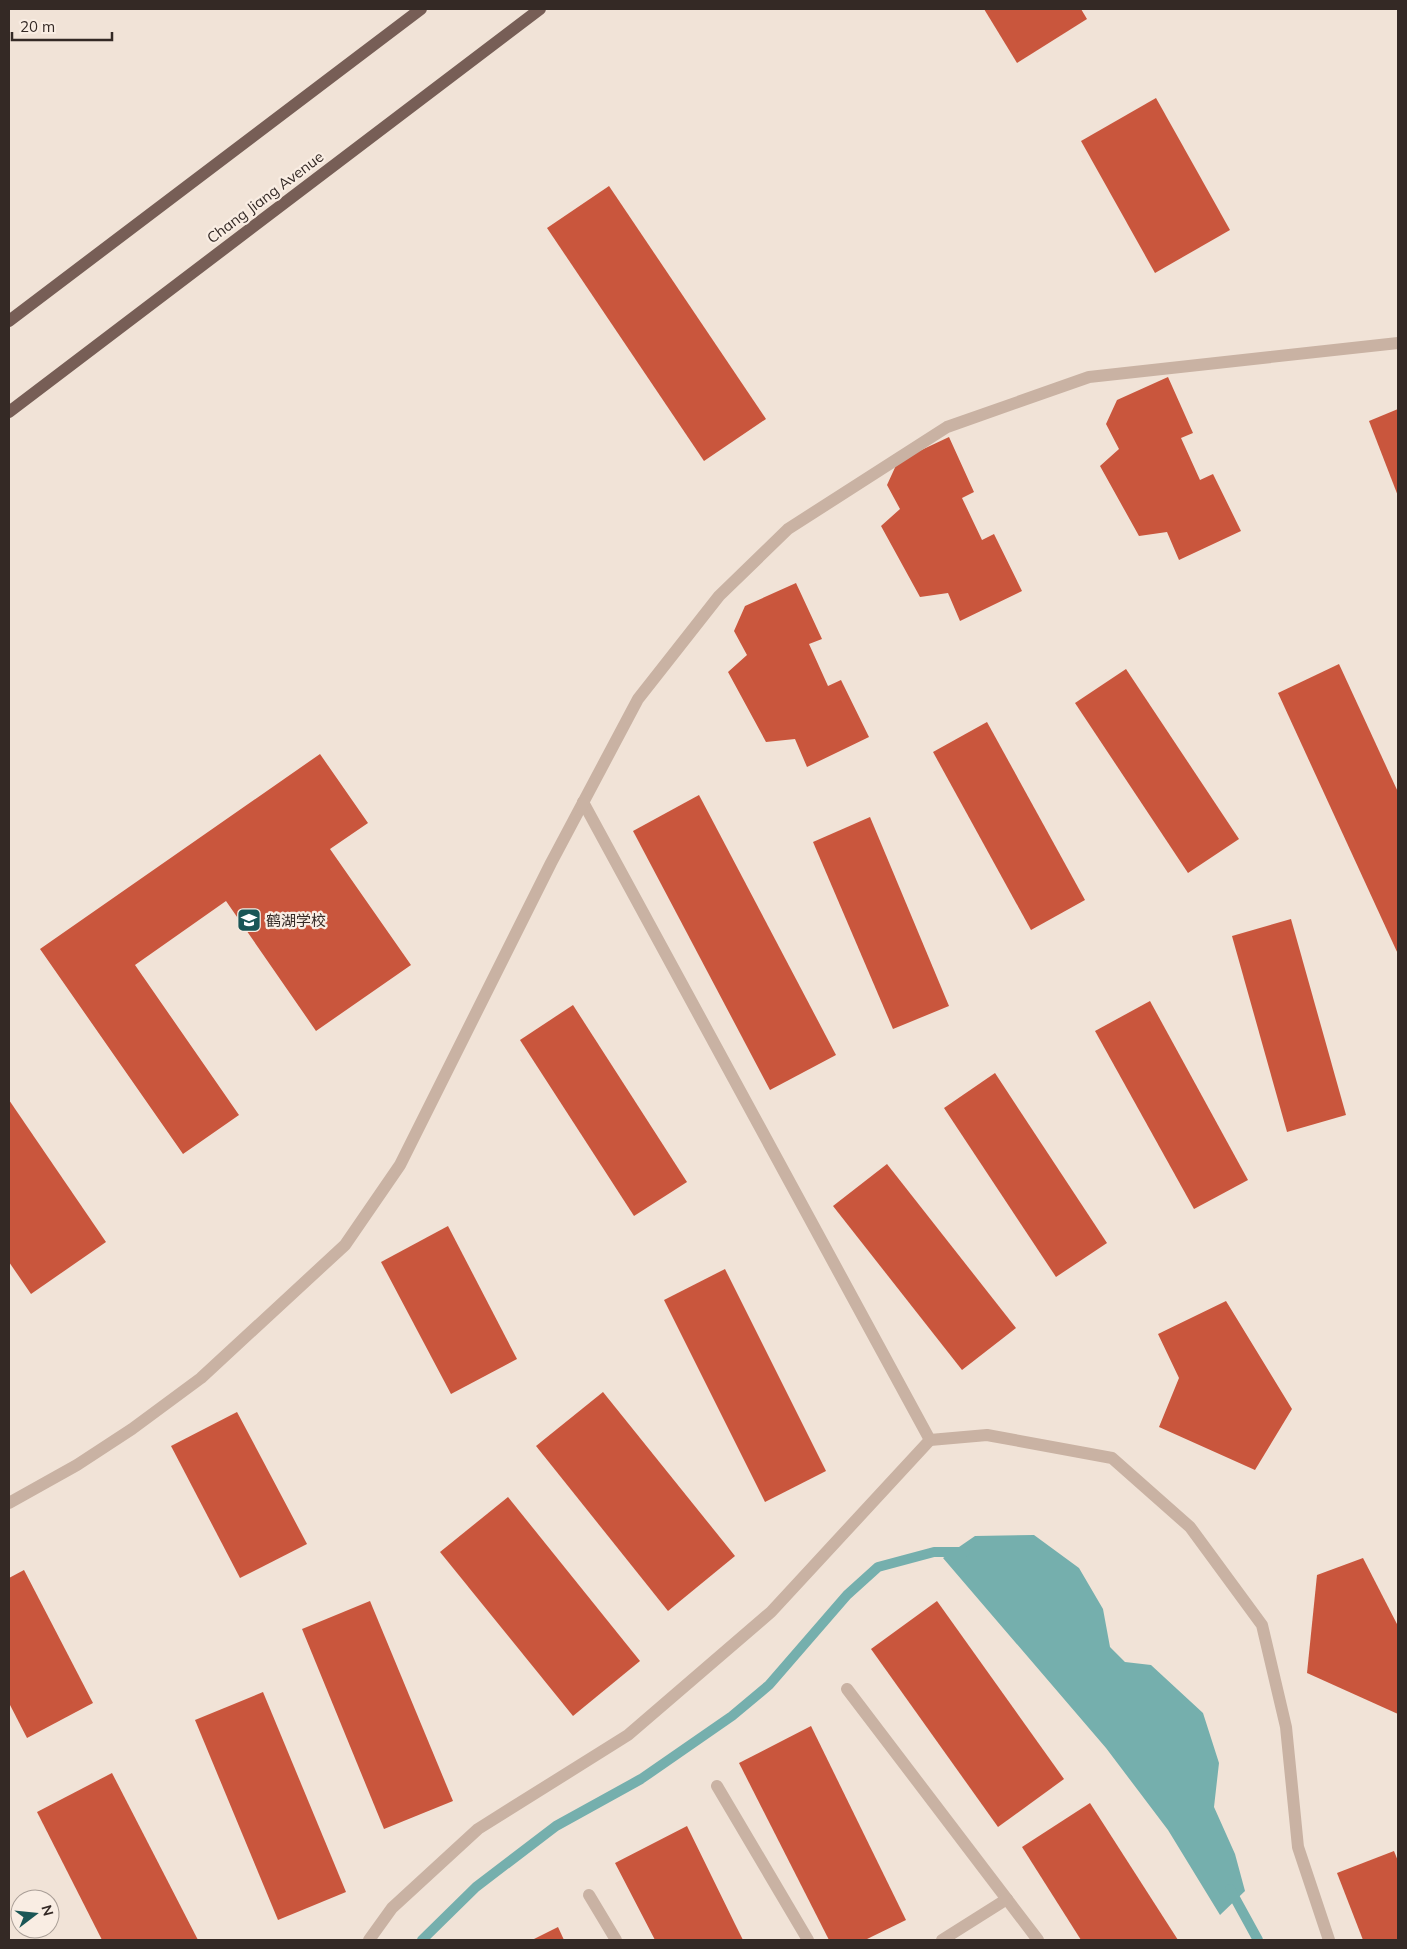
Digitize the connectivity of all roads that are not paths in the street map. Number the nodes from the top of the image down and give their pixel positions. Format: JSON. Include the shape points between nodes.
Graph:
{"nodes":[{"id":1,"x":421,"y":9,"type":"edge"},
{"id":2,"x":540,"y":9,"type":"edge"},
{"id":3,"x":9,"y":321,"type":"edge"},
{"id":4,"x":1398,"y":343,"type":"edge"},
{"id":5,"x":9,"y":412,"type":"edge"},
{"id":6,"x":583,"y":802,"type":"junction"},
{"id":7,"x":930,"y":1440,"type":"junction"},
{"id":8,"x":9,"y":1504,"type":"edge"},
{"id":9,"x":847,"y":1689,"type":"dead end"},
{"id":10,"x":716,"y":1786,"type":"dead end"},
{"id":11,"x":589,"y":1895,"type":"dead end"},
{"id":12,"x":1007,"y":1899,"type":"junction"},
{"id":13,"x":369,"y":1940,"type":"edge"},
{"id":14,"x":616,"y":1940,"type":"edge"},
{"id":15,"x":808,"y":1940,"type":"edge"},
{"id":16,"x":942,"y":1940,"type":"edge"},
{"id":17,"x":1038,"y":1940,"type":"edge"},
{"id":18,"x":1329,"y":1940,"type":"edge"}],
"edges":[{"from":1,"to":3,"type":"main road"},
{"from":2,"to":5,"type":"main road","name":"Chang Jiang Avenue"},
{"from":4,"to":6,"type":"street","via":[[1089,377],[947,427],[788,529],[719,596],[638,699]]},
{"from":6,"to":7,"type":"street"},
{"from":6,"to":8,"type":"street","via":[[400,1165],[345,1245],[201,1378],[77,1465]]},
{"from":7,"to":13,"type":"street","via":[[770,1612],[628,1735],[478,1830],[392,1908]]},
{"from":7,"to":18,"type":"street","via":[[987,1435],[1112,1458],[1190,1527],[1262,1626],[1286,1727],[1298,1847]]},
{"from":9,"to":12,"type":"street"},
{"from":10,"to":15,"type":"street"},
{"from":11,"to":14,"type":"street"},
{"from":12,"to":16,"type":"street"},
{"from":12,"to":17,"type":"street"}]}
